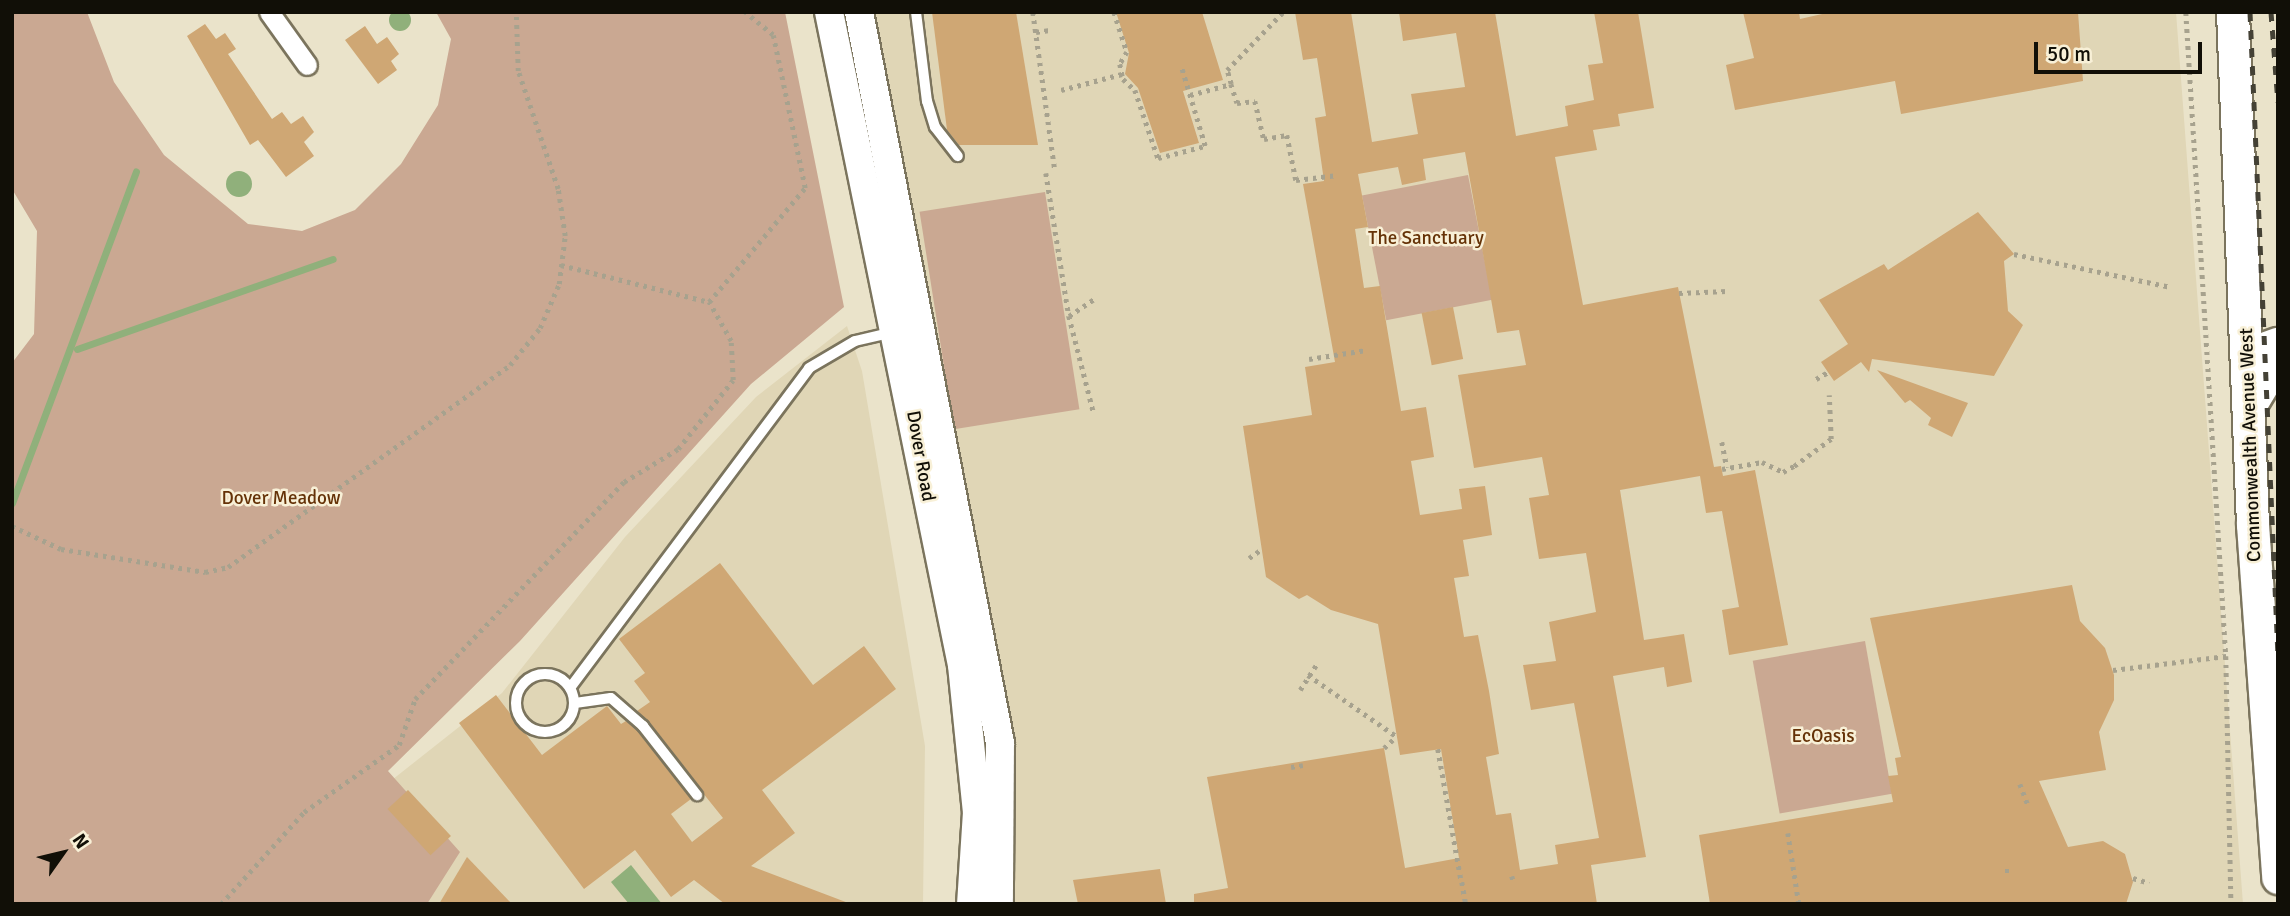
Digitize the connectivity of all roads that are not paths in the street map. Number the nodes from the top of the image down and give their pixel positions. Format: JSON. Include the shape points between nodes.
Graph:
{"nodes":[{"id":1,"x":269,"y":12,"type":"edge"},
{"id":2,"x":829,"y":12,"type":"edge"},
{"id":3,"x":859,"y":12,"type":"edge"},
{"id":4,"x":916,"y":12,"type":"edge"},
{"id":5,"x":2233,"y":12,"type":"edge"},
{"id":6,"x":306,"y":65,"type":"dead end"},
{"id":7,"x":958,"y":156,"type":"dead end"},
{"id":8,"x":893,"y":333,"type":"junction"},
{"id":9,"x":2278,"y":344,"type":"edge"},
{"id":10,"x":919,"y":351,"type":"junction"},
{"id":11,"x":2247,"y":355,"type":"junction"},
{"id":12,"x":2278,"y":373,"type":"edge"},
{"id":13,"x":2251,"y":405,"type":"junction"},
{"id":14,"x":946,"y":535,"type":"junction"},
{"id":15,"x":570,"y":688,"type":"junction"},
{"id":16,"x":575,"y":703,"type":"junction"},
{"id":17,"x":987,"y":743,"type":"junction"},
{"id":18,"x":697,"y":795,"type":"dead end"},
{"id":19,"x":2278,"y":878,"type":"edge"},
{"id":20,"x":971,"y":904,"type":"edge"},
{"id":21,"x":999,"y":904,"type":"edge"}],
"edges":[{"from":1,"to":6,"type":"street"},
{"from":2,"to":8,"type":"street","name":"Dover Road"},
{"from":3,"to":10,"type":"street","name":"Dover Road"},
{"from":4,"to":7,"type":"lane","via":[[927,101],[936,127]]},
{"from":5,"to":11,"type":"main road","name":"Commonwealth Avenue West"},
{"from":8,"to":10,"type":"lane"},
{"from":8,"to":14,"type":"street","name":"Dover Road"},
{"from":8,"to":15,"type":"lane","via":[[855,341],[809,368]]},
{"from":9,"to":11,"type":"main road"},
{"from":10,"to":14,"type":"street","name":"Dover Road"},
{"from":11,"to":13,"type":"main road","name":"Commonwealth Avenue West"},
{"from":12,"to":13,"type":"main road","via":[[2267,377]]},
{"from":13,"to":19,"type":"main road","name":"Commonwealth Avenue West"},
{"from":14,"to":17,"type":"street","name":"Dover Road"},
{"from":15,"to":16,"type":"lane"},
{"from":15,"to":16,"type":"lane","via":[[552,675],[529,678],[519,689],[519,719],[545,733],[560,729]]},
{"from":16,"to":18,"type":"lane","via":[[611,698],[643,726]]},
{"from":17,"to":20,"type":"street","name":"Dover Road"},
{"from":17,"to":21,"type":"street","name":"Dover Road"}]}
